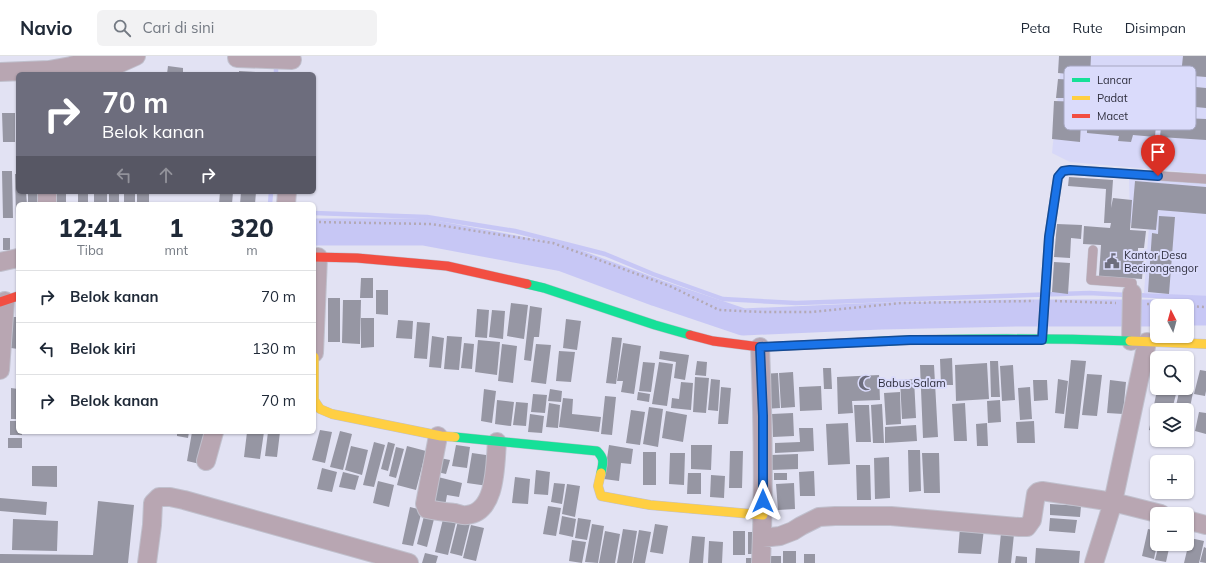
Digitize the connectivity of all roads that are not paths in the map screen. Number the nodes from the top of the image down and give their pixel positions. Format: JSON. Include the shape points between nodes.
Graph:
{"nodes":[{"id":1,"x":107,"y":56,"type":"edge"},
{"id":2,"x":136,"y":56,"type":"edge"},
{"id":3,"x":237,"y":58,"type":"dead end"},
{"id":4,"x":288,"y":62,"type":"edge"},
{"id":5,"x":0,"y":72,"type":"edge"},
{"id":6,"x":16,"y":72,"type":"edge"},
{"id":7,"x":52,"y":72,"type":"edge"},
{"id":8,"x":93,"y":72,"type":"edge"},
{"id":9,"x":16,"y":82,"type":"edge"},
{"id":10,"x":0,"y":84,"type":"edge"},
{"id":11,"x":1206,"y":179,"type":"edge"},
{"id":12,"x":1093,"y":250,"type":"dead end"},
{"id":13,"x":316,"y":257,"type":"edge"},
{"id":14,"x":16,"y":258,"type":"edge"},
{"id":15,"x":0,"y":262,"type":"edge"},
{"id":16,"x":8,"y":300,"type":"edge"},
{"id":17,"x":1134,"y":318,"type":"junction"},
{"id":18,"x":1042,"y":340,"type":"junction"},
{"id":19,"x":1206,"y":344,"type":"edge"},
{"id":20,"x":760,"y":347,"type":"junction"},
{"id":21,"x":0,"y":370,"type":"edge"},
{"id":22,"x":316,"y":403,"type":"edge"},
{"id":23,"x":213,"y":434,"type":"edge"},
{"id":24,"x":438,"y":436,"type":"junction"},
{"id":25,"x":497,"y":442,"type":"junction"},
{"id":26,"x":206,"y":461,"type":"dead end"},
{"id":27,"x":1112,"y":502,"type":"junction"},
{"id":28,"x":1150,"y":511,"type":"edge"},
{"id":29,"x":763,"y":516,"type":"junction"},
{"id":30,"x":1194,"y":522,"type":"edge"},
{"id":31,"x":1206,"y":525,"type":"edge"},
{"id":32,"x":762,"y":538,"type":"junction"},
{"id":33,"x":147,"y":563,"type":"edge"},
{"id":34,"x":409,"y":563,"type":"edge"},
{"id":35,"x":761,"y":563,"type":"edge"},
{"id":36,"x":1094,"y":563,"type":"edge"}],
"edges":[{"from":1,"to":7,"type":"street"},
{"from":2,"to":8,"type":"street"},
{"from":3,"to":4,"type":"street"},
{"from":5,"to":6,"type":"street"},
{"from":9,"to":10,"type":"street","via":[[6,81]]},
{"from":11,"to":18,"type":"lane","via":[[1063,171],[1058,177],[1049,237]]},
{"from":12,"to":17,"type":"lane","via":[[1091,280],[1132,283]]},
{"from":13,"to":20,"type":"street","via":[[446,266],[544,288],[712,341]]},
{"from":14,"to":15,"type":"street"},
{"from":16,"to":21,"type":"street"},
{"from":17,"to":18,"type":"street","via":[[1079,339]]},
{"from":17,"to":19,"type":"street"},
{"from":17,"to":27,"type":"street"},
{"from":18,"to":20,"type":"street","via":[[910,340]]},
{"from":20,"to":29,"type":"street"},
{"from":22,"to":24,"type":"street","via":[[320,409],[332,414]]},
{"from":23,"to":26,"type":"street"},
{"from":24,"to":25,"type":"street"},
{"from":24,"to":25,"type":"street","via":[[425,504],[427,509],[467,515],[482,509],[491,495]]},
{"from":25,"to":29,"type":"street","via":[[597,452],[603,460],[598,486],[601,496],[650,505]]},
{"from":27,"to":28,"type":"street"},
{"from":27,"to":32,"type":"street","via":[[1042,491],[1036,494],[1032,520],[1027,527],[891,516],[835,516],[819,517],[794,531]]},
{"from":27,"to":36,"type":"street"},
{"from":29,"to":32,"type":"street"},
{"from":30,"to":31,"type":"street"},
{"from":32,"to":35,"type":"street"},
{"from":33,"to":34,"type":"street","via":[[153,503],[159,497],[165,497],[196,503]]}]}
